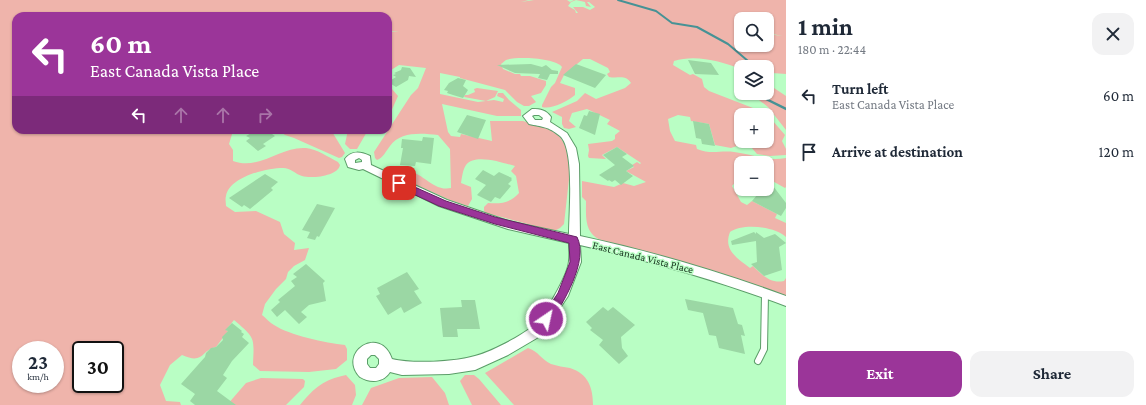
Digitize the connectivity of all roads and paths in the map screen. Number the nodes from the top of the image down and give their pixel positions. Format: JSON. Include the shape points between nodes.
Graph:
{"nodes":[{"id":1,"x":544,"y":122,"type":"dead end"},
{"id":2,"x":365,"y":166,"type":"dead end"},
{"id":3,"x":574,"y":240,"type":"junction"},
{"id":4,"x":765,"y":294,"type":"junction"},
{"id":5,"x":786,"y":301,"type":"edge"},
{"id":6,"x":758,"y":361,"type":"dead end"},
{"id":7,"x":386,"y":364,"type":"dead end"}],
"edges":[{"from":1,"to":3,"type":"street","via":[[564,135],[572,148]]},
{"from":2,"to":3,"type":"street","name":"East Canada Vista Place","via":[[443,203],[508,225]]},
{"from":3,"to":4,"type":"street","name":"East Canada Vista Place","via":[[632,252],[731,281]]},
{"from":3,"to":7,"type":"street","via":[[575,262],[562,296],[538,331],[475,363],[449,367],[402,368]]},
{"from":4,"to":5,"type":"street","name":"East Canada Vista Place"},
{"from":4,"to":6,"type":"lane","via":[[764,349]]}]}
